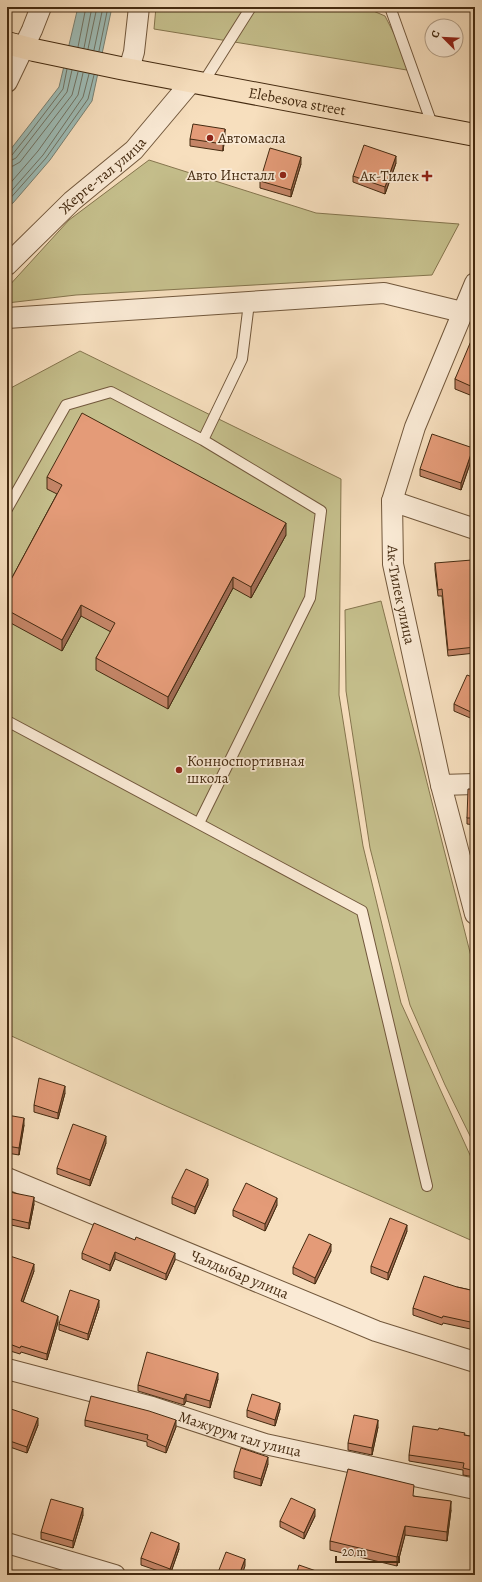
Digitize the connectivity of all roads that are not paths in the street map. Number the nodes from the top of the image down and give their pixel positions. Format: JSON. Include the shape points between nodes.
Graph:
{"nodes":[{"id":1,"x":41,"y":7,"type":"edge"},
{"id":2,"x":139,"y":7,"type":"edge"},
{"id":3,"x":251,"y":7,"type":"edge"},
{"id":4,"x":390,"y":7,"type":"edge"},
{"id":5,"x":22,"y":47,"type":"edge"},
{"id":6,"x":125,"y":68,"type":"junction"},
{"id":7,"x":7,"y":82,"type":"edge"},
{"id":8,"x":198,"y":82,"type":"junction"},
{"id":9,"x":433,"y":127,"type":"junction"},
{"id":10,"x":475,"y":135,"type":"edge"},
{"id":11,"x":7,"y":265,"type":"edge"},
{"id":12,"x":475,"y":283,"type":"edge"},
{"id":13,"x":249,"y":303,"type":"junction"},
{"id":14,"x":462,"y":312,"type":"junction"},
{"id":15,"x":7,"y":318,"type":"edge"},
{"id":16,"x":203,"y":440,"type":"junction"},
{"id":17,"x":392,"y":501,"type":"junction"},
{"id":18,"x":7,"y":509,"type":"edge"},
{"id":19,"x":475,"y":529,"type":"edge"},
{"id":20,"x":7,"y":721,"type":"edge"},
{"id":21,"x":441,"y":784,"type":"junction"},
{"id":22,"x":475,"y":784,"type":"edge"},
{"id":23,"x":199,"y":823,"type":"junction"},
{"id":24,"x":475,"y":914,"type":"edge"},
{"id":25,"x":7,"y":1178,"type":"edge"},
{"id":26,"x":427,"y":1186,"type":"dead end"},
{"id":27,"x":475,"y":1362,"type":"edge"},
{"id":28,"x":7,"y":1369,"type":"edge"},
{"id":29,"x":475,"y":1489,"type":"edge"},
{"id":30,"x":7,"y":1543,"type":"edge"},
{"id":31,"x":115,"y":1575,"type":"edge"}],
"edges":[{"from":1,"to":5,"type":"street"},
{"from":2,"to":6,"type":"street","via":[[134,52]]},
{"from":3,"to":8,"type":"lane"},
{"from":4,"to":9,"type":"lane"},
{"from":5,"to":6,"type":"main road","name":"Elebesova street"},
{"from":5,"to":7,"type":"street"},
{"from":6,"to":8,"type":"main road","name":"Elebesova street"},
{"from":8,"to":9,"type":"main road","name":"Elebesova street"},
{"from":8,"to":11,"type":"street","name":"Жерге-тал улица","via":[[134,150],[72,201]]},
{"from":9,"to":10,"type":"main road","name":"Elebesova street"},
{"from":12,"to":14,"type":"street","name":"Ак-Тилек улица"},
{"from":13,"to":14,"type":"street","via":[[384,293]]},
{"from":13,"to":15,"type":"street"},
{"from":13,"to":16,"type":"lane","via":[[242,359]]},
{"from":14,"to":17,"type":"street","name":"Ак-Тилек улица","via":[[415,427]]},
{"from":16,"to":18,"type":"lane","via":[[111,392],[66,405]]},
{"from":16,"to":23,"type":"lane","via":[[321,511],[310,598]]},
{"from":17,"to":19,"type":"street"},
{"from":17,"to":21,"type":"street","name":"Ак-Тилек улица","via":[[393,564]]},
{"from":20,"to":23,"type":"lane"},
{"from":21,"to":22,"type":"street"},
{"from":21,"to":24,"type":"street","name":"Ак-Тилек улица"},
{"from":23,"to":26,"type":"lane","via":[[362,911]]},
{"from":25,"to":27,"type":"street","name":"Чалдыбар улица","via":[[376,1331]]},
{"from":28,"to":29,"type":"street","name":"Мажурум тал улица","via":[[152,1407],[265,1444]]},
{"from":30,"to":31,"type":"street"}]}
